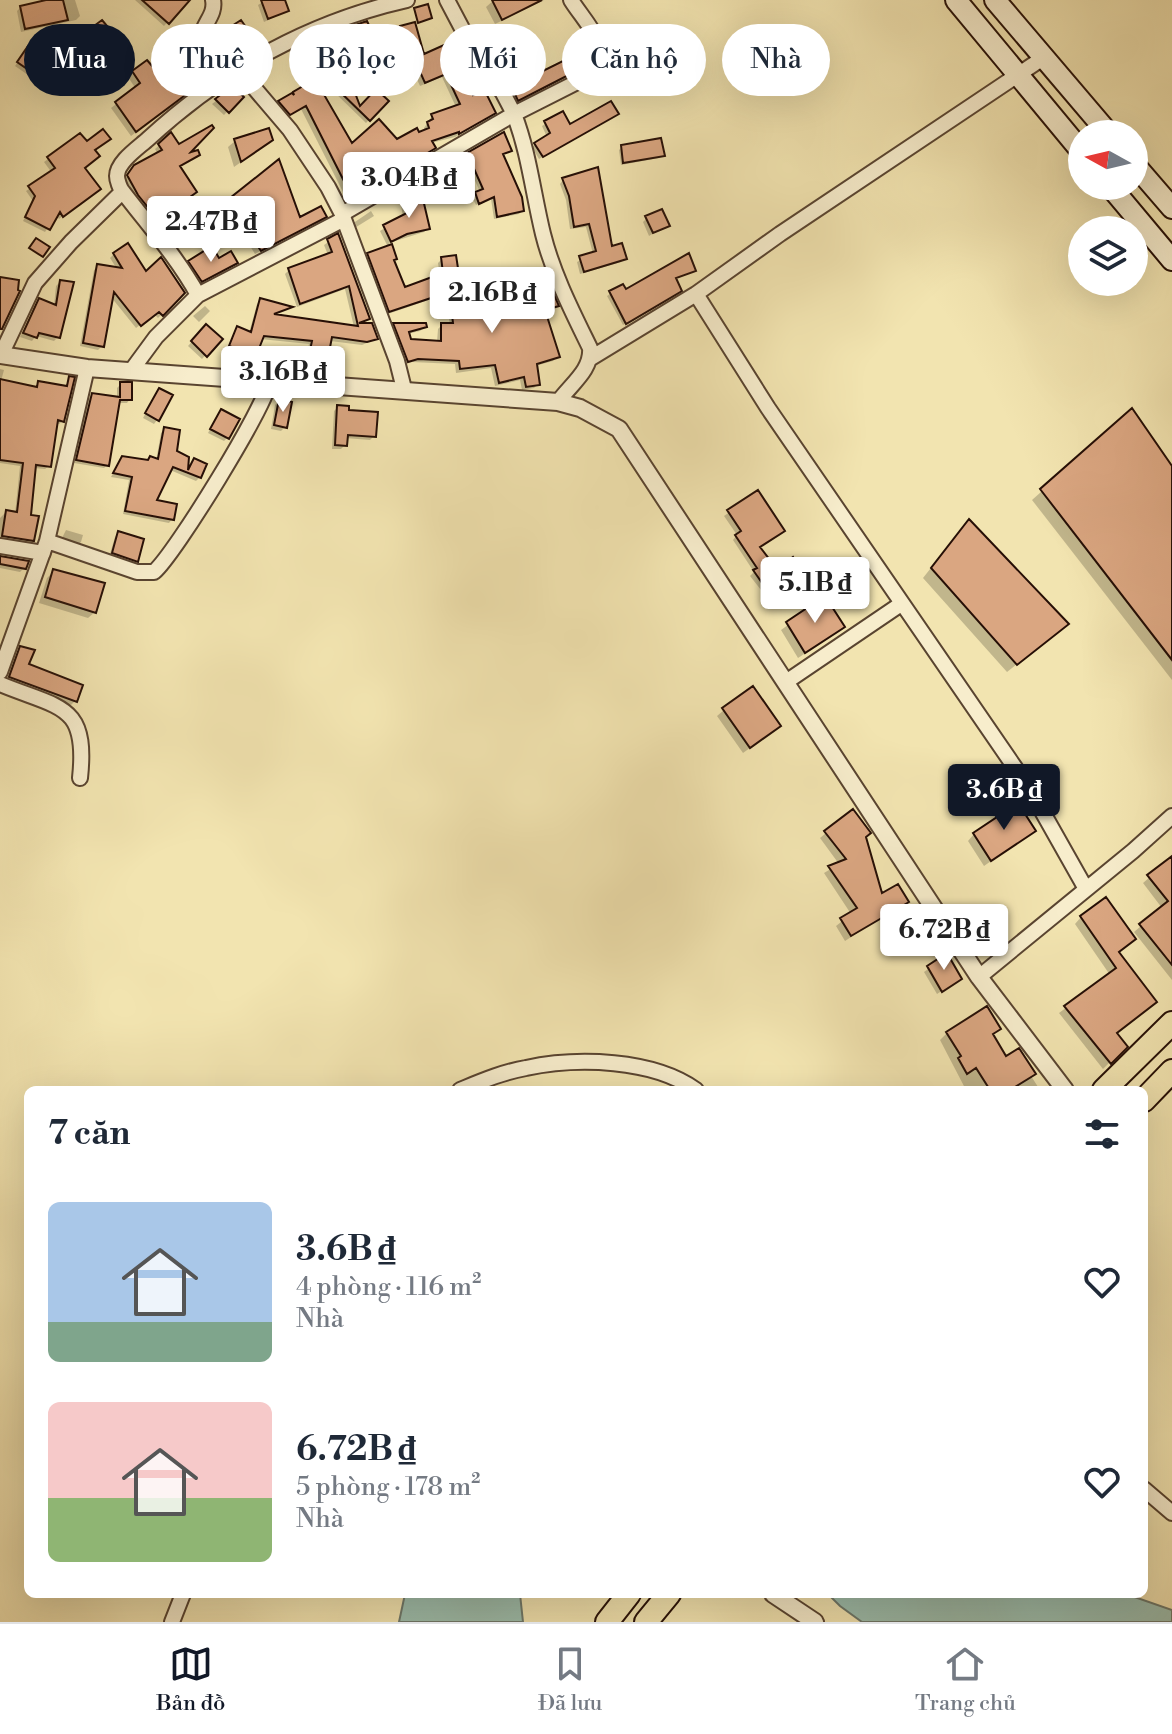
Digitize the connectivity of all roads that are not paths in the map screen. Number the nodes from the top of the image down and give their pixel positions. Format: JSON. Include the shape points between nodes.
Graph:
{"nodes":[{"id":1,"x":213,"y":0,"type":"edge"},
{"id":2,"x":407,"y":0,"type":"edge"},
{"id":3,"x":447,"y":0,"type":"edge"},
{"id":4,"x":571,"y":0,"type":"edge"},
{"id":5,"x":956,"y":0,"type":"edge"},
{"id":6,"x":995,"y":0,"type":"edge"},
{"id":7,"x":206,"y":24,"type":"edge"},
{"id":8,"x":273,"y":52,"type":"edge"},
{"id":9,"x":1043,"y":58,"type":"junction"},
{"id":10,"x":1017,"y":74,"type":"junction"},
{"id":11,"x":202,"y":96,"type":"edge"},
{"id":12,"x":261,"y":96,"type":"edge"},
{"id":13,"x":514,"y":114,"type":"junction"},
{"id":14,"x":1097,"y":120,"type":"edge"},
{"id":15,"x":1068,"y":135,"type":"edge"},
{"id":16,"x":1148,"y":180,"type":"edge"},
{"id":17,"x":122,"y":192,"type":"junction"},
{"id":18,"x":1122,"y":200,"type":"edge"},
{"id":19,"x":1172,"y":208,"type":"edge"},
{"id":20,"x":343,"y":217,"type":"junction"},
{"id":21,"x":1172,"y":260,"type":"edge"},
{"id":22,"x":696,"y":294,"type":"junction"},
{"id":23,"x":198,"y":295,"type":"junction"},
{"id":24,"x":1,"y":355,"type":"edge"},
{"id":25,"x":591,"y":358,"type":"junction"},
{"id":26,"x":87,"y":368,"type":"junction"},
{"id":27,"x":131,"y":371,"type":"junction"},
{"id":28,"x":270,"y":380,"type":"junction"},
{"id":29,"x":404,"y":389,"type":"junction"},
{"id":30,"x":558,"y":402,"type":"junction"},
{"id":31,"x":0,"y":546,"type":"edge"},
{"id":32,"x":45,"y":547,"type":"junction"},
{"id":33,"x":901,"y":604,"type":"junction"},
{"id":34,"x":0,"y":672,"type":"edge"},
{"id":35,"x":786,"y":682,"type":"junction"},
{"id":36,"x":0,"y":684,"type":"edge"},
{"id":37,"x":80,"y":778,"type":"dead end"},
{"id":38,"x":1172,"y":816,"type":"edge"},
{"id":39,"x":1086,"y":889,"type":"junction"},
{"id":40,"x":979,"y":977,"type":"junction"},
{"id":41,"x":1172,"y":1023,"type":"edge"},
{"id":42,"x":1172,"y":1071,"type":"edge"},
{"id":43,"x":470,"y":1086,"type":"edge"},
{"id":44,"x":688,"y":1086,"type":"edge"},
{"id":45,"x":1062,"y":1086,"type":"edge"},
{"id":46,"x":1108,"y":1086,"type":"edge"},
{"id":47,"x":1148,"y":1096,"type":"edge"},
{"id":48,"x":1148,"y":1492,"type":"edge"},
{"id":49,"x":1172,"y":1513,"type":"edge"},
{"id":50,"x":181,"y":1598,"type":"edge"},
{"id":51,"x":626,"y":1598,"type":"edge"},
{"id":52,"x":666,"y":1598,"type":"edge"},
{"id":53,"x":779,"y":1598,"type":"edge"},
{"id":54,"x":172,"y":1622,"type":"edge"},
{"id":55,"x":607,"y":1622,"type":"edge"},
{"id":56,"x":646,"y":1622,"type":"edge"},
{"id":57,"x":815,"y":1622,"type":"edge"}],
"edges":[{"from":1,"to":7,"type":"street"},
{"from":2,"to":8,"type":"street","via":[[351,14]]},
{"from":3,"to":13,"type":"street"},
{"from":4,"to":13,"type":"street","via":[[602,49],[599,71]]},
{"from":5,"to":10,"type":"main road"},
{"from":6,"to":9,"type":"main road"},
{"from":9,"to":10,"type":"street"},
{"from":9,"to":14,"type":"main road"},
{"from":10,"to":15,"type":"main road"},
{"from":10,"to":22,"type":"street"},
{"from":11,"to":17,"type":"street","via":[[119,167]]},
{"from":12,"to":20,"type":"street","via":[[290,130]]},
{"from":13,"to":20,"type":"street"},
{"from":13,"to":25,"type":"street","via":[[531,164],[543,235]]},
{"from":16,"to":19,"type":"main road"},
{"from":17,"to":23,"type":"street","via":[[162,239]]},
{"from":17,"to":24,"type":"street","via":[[35,283]]},
{"from":18,"to":21,"type":"main road"},
{"from":20,"to":23,"type":"street"},
{"from":20,"to":29,"type":"street"},
{"from":22,"to":25,"type":"street"},
{"from":22,"to":33,"type":"street"},
{"from":23,"to":27,"type":"street"},
{"from":24,"to":26,"type":"street"},
{"from":25,"to":30,"type":"street"},
{"from":26,"to":27,"type":"street"},
{"from":26,"to":32,"type":"street"},
{"from":27,"to":28,"type":"street"},
{"from":28,"to":29,"type":"street"},
{"from":28,"to":32,"type":"street","via":[[264,400],[212,488],[154,572]]},
{"from":29,"to":30,"type":"street"},
{"from":30,"to":35,"type":"street","via":[[619,429]]},
{"from":31,"to":32,"type":"street"},
{"from":32,"to":34,"type":"street"},
{"from":33,"to":35,"type":"street"},
{"from":33,"to":39,"type":"street","via":[[1029,788]]},
{"from":35,"to":40,"type":"street"},
{"from":36,"to":37,"type":"street","via":[[74,717],[83,749]]},
{"from":38,"to":39,"type":"street"},
{"from":39,"to":40,"type":"street"},
{"from":40,"to":45,"type":"street"},
{"from":41,"to":46,"type":"main road"},
{"from":42,"to":47,"type":"main road"},
{"from":43,"to":44,"type":"street","via":[[528,1067],[590,1063],[652,1068]]},
{"from":48,"to":49,"type":"street"},
{"from":50,"to":54,"type":"street"},
{"from":51,"to":55,"type":"main road"},
{"from":52,"to":56,"type":"main road"},
{"from":53,"to":57,"type":"street"}]}
